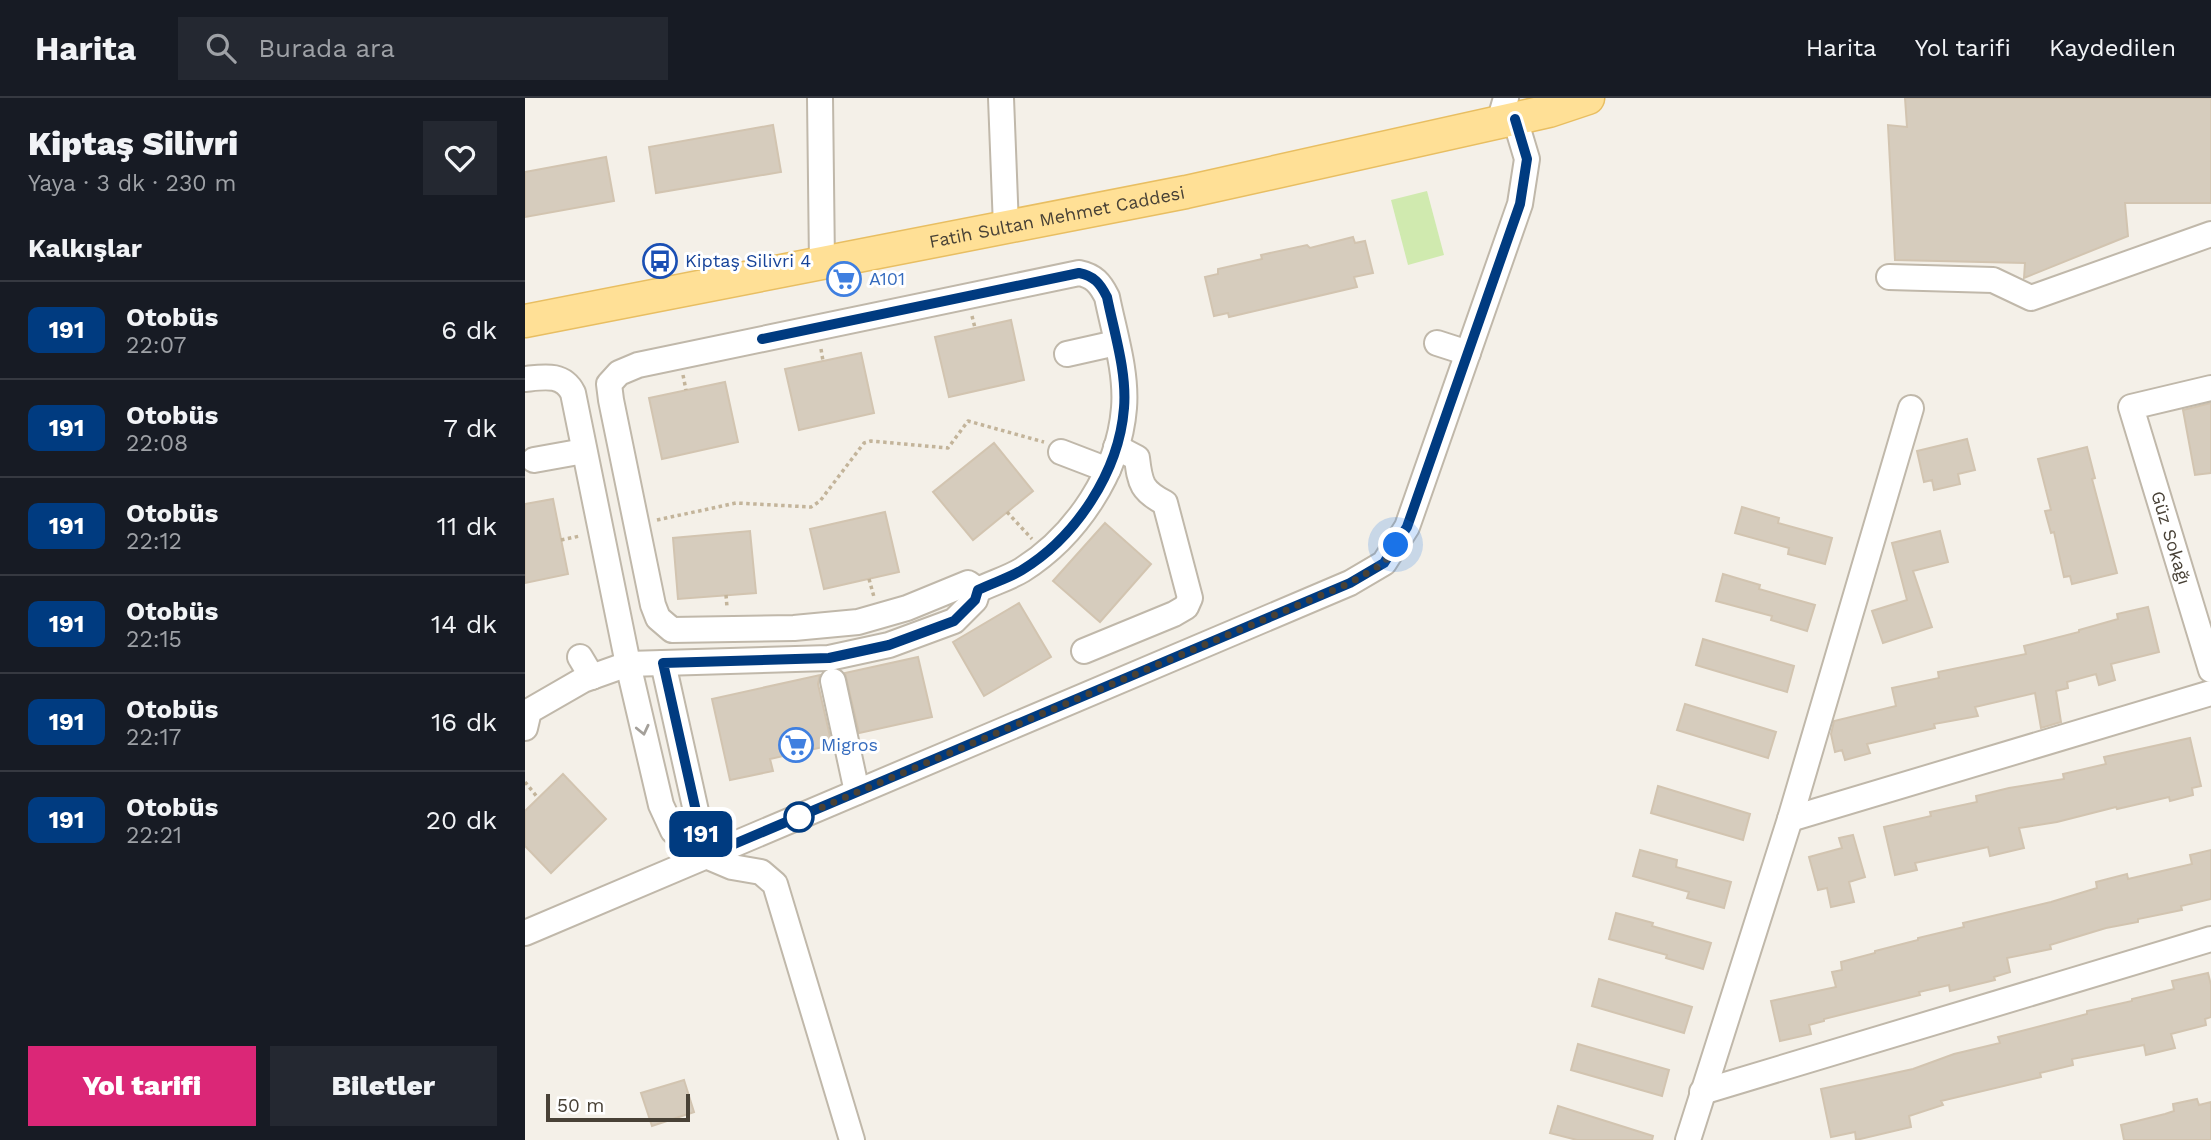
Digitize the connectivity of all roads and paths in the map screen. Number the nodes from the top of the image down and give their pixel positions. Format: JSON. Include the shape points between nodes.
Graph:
{"nodes":[{"id":1,"x":820,"y":98,"type":"edge"},
{"id":2,"x":1002,"y":98,"type":"edge"},
{"id":3,"x":1588,"y":98,"type":"edge"},
{"id":4,"x":1507,"y":113,"type":"edge"},
{"id":5,"x":1006,"y":227,"type":"junction"},
{"id":6,"x":2211,"y":234,"type":"edge"},
{"id":7,"x":822,"y":263,"type":"junction"},
{"id":8,"x":1889,"y":277,"type":"dead end"},
{"id":9,"x":525,"y":321,"type":"edge"},
{"id":10,"x":1116,"y":343,"type":"junction"},
{"id":11,"x":1437,"y":343,"type":"dead end"},
{"id":12,"x":1468,"y":353,"type":"junction"},
{"id":13,"x":1067,"y":354,"type":"dead end"},
{"id":14,"x":525,"y":379,"type":"edge"},
{"id":15,"x":2211,"y":388,"type":"edge"},
{"id":16,"x":1911,"y":408,"type":"dead end"},
{"id":17,"x":584,"y":451,"type":"junction"},
{"id":18,"x":1061,"y":452,"type":"joint"},
{"id":19,"x":1112,"y":458,"type":"junction"},
{"id":20,"x":534,"y":460,"type":"dead end"},
{"id":21,"x":1007,"y":512,"type":"dead end"},
{"id":22,"x":636,"y":525,"type":"junction"},
{"id":23,"x":1044,"y":552,"type":"junction"},
{"id":24,"x":978,"y":590,"type":"junction"},
{"id":25,"x":2205,"y":630,"type":"edge"},
{"id":26,"x":1084,"y":651,"type":"dead end"},
{"id":27,"x":663,"y":663,"type":"junction"},
{"id":28,"x":628,"y":664,"type":"junction"},
{"id":29,"x":2211,"y":670,"type":"edge"},
{"id":30,"x":834,"y":681,"type":"dead end"},
{"id":31,"x":2211,"y":693,"type":"edge"},
{"id":32,"x":526,"y":717,"type":"edge"},
{"id":33,"x":525,"y":782,"type":"edge"},
{"id":34,"x":857,"y":792,"type":"junction"},
{"id":35,"x":538,"y":798,"type":"dead end"},
{"id":36,"x":1790,"y":819,"type":"junction"},
{"id":37,"x":706,"y":856,"type":"junction"},
{"id":38,"x":525,"y":933,"type":"edge"},
{"id":39,"x":2211,"y":939,"type":"edge"},
{"id":40,"x":1702,"y":1092,"type":"junction"},
{"id":41,"x":852,"y":1140,"type":"edge"},
{"id":42,"x":1688,"y":1140,"type":"edge"}],
"edges":[{"from":1,"to":7,"type":"street"},
{"from":2,"to":5,"type":"street"},
{"from":3,"to":4,"type":"main road","name":"Fatih Sultan Mehmet Caddesi","via":[[1549,111]]},
{"from":4,"to":5,"type":"main road","name":"Fatih Sultan Mehmet Caddesi","via":[[1186,192]]},
{"from":4,"to":12,"type":"street","via":[[1527,159],[1520,204]]},
{"from":5,"to":7,"type":"main road","name":"Fatih Sultan Mehmet Caddesi"},
{"from":6,"to":8,"type":"street","via":[[2031,298],[1993,280]]},
{"from":7,"to":9,"type":"main road","name":"Fatih Sultan Mehmet Caddesi"},
{"from":10,"to":13,"type":"street"},
{"from":10,"to":19,"type":"street","via":[[1124,407]]},
{"from":10,"to":22,"type":"street","via":[[1101,284],[1079,273],[638,365],[618,373],[610,384]]},
{"from":11,"to":12,"type":"street"},
{"from":12,"to":34,"type":"street","via":[[1407,527],[1384,563],[1350,583]]},
{"from":14,"to":17,"type":"street","via":[[548,377],[568,384]]},
{"from":15,"to":25,"type":"street","name":"Güz Sokağı","via":[[2131,407]]},
{"from":16,"to":36,"type":"street"},
{"from":17,"to":20,"type":"street"},
{"from":17,"to":28,"type":"street"},
{"from":18,"to":19,"type":"street"},
{"from":18,"to":22,"type":"path","via":[[1040,440],[968,421],[948,449],[864,443],[811,507],[736,503]]},
{"from":19,"to":23,"type":"street","via":[[1064,537]]},
{"from":19,"to":26,"type":"street","via":[[1136,458],[1145,490],[1165,503],[1190,598],[1186,607],[1174,614]]},
{"from":21,"to":23,"type":"path"},
{"from":22,"to":24,"type":"street","via":[[653,605],[658,618],[672,630],[858,622],[968,583]]},
{"from":23,"to":24,"type":"street","via":[[1022,570]]},
{"from":24,"to":27,"type":"street","via":[[975,600],[954,621],[889,645],[829,658]]},
{"from":25,"to":29,"type":"street","name":"Güz Sokağı"},
{"from":27,"to":28,"type":"street"},
{"from":27,"to":37,"type":"street"},
{"from":28,"to":32,"type":"street","via":[[586,667]]},
{"from":28,"to":37,"type":"street","one_way":true,"via":[[661,805],[673,831]]},
{"from":30,"to":34,"type":"street"},
{"from":31,"to":36,"type":"street"},
{"from":33,"to":35,"type":"path"},
{"from":34,"to":37,"type":"street"},
{"from":36,"to":40,"type":"street"},
{"from":37,"to":38,"type":"street"},
{"from":37,"to":41,"type":"street","via":[[761,872],[775,884]]},
{"from":39,"to":40,"type":"street"},
{"from":40,"to":42,"type":"street"}]}
